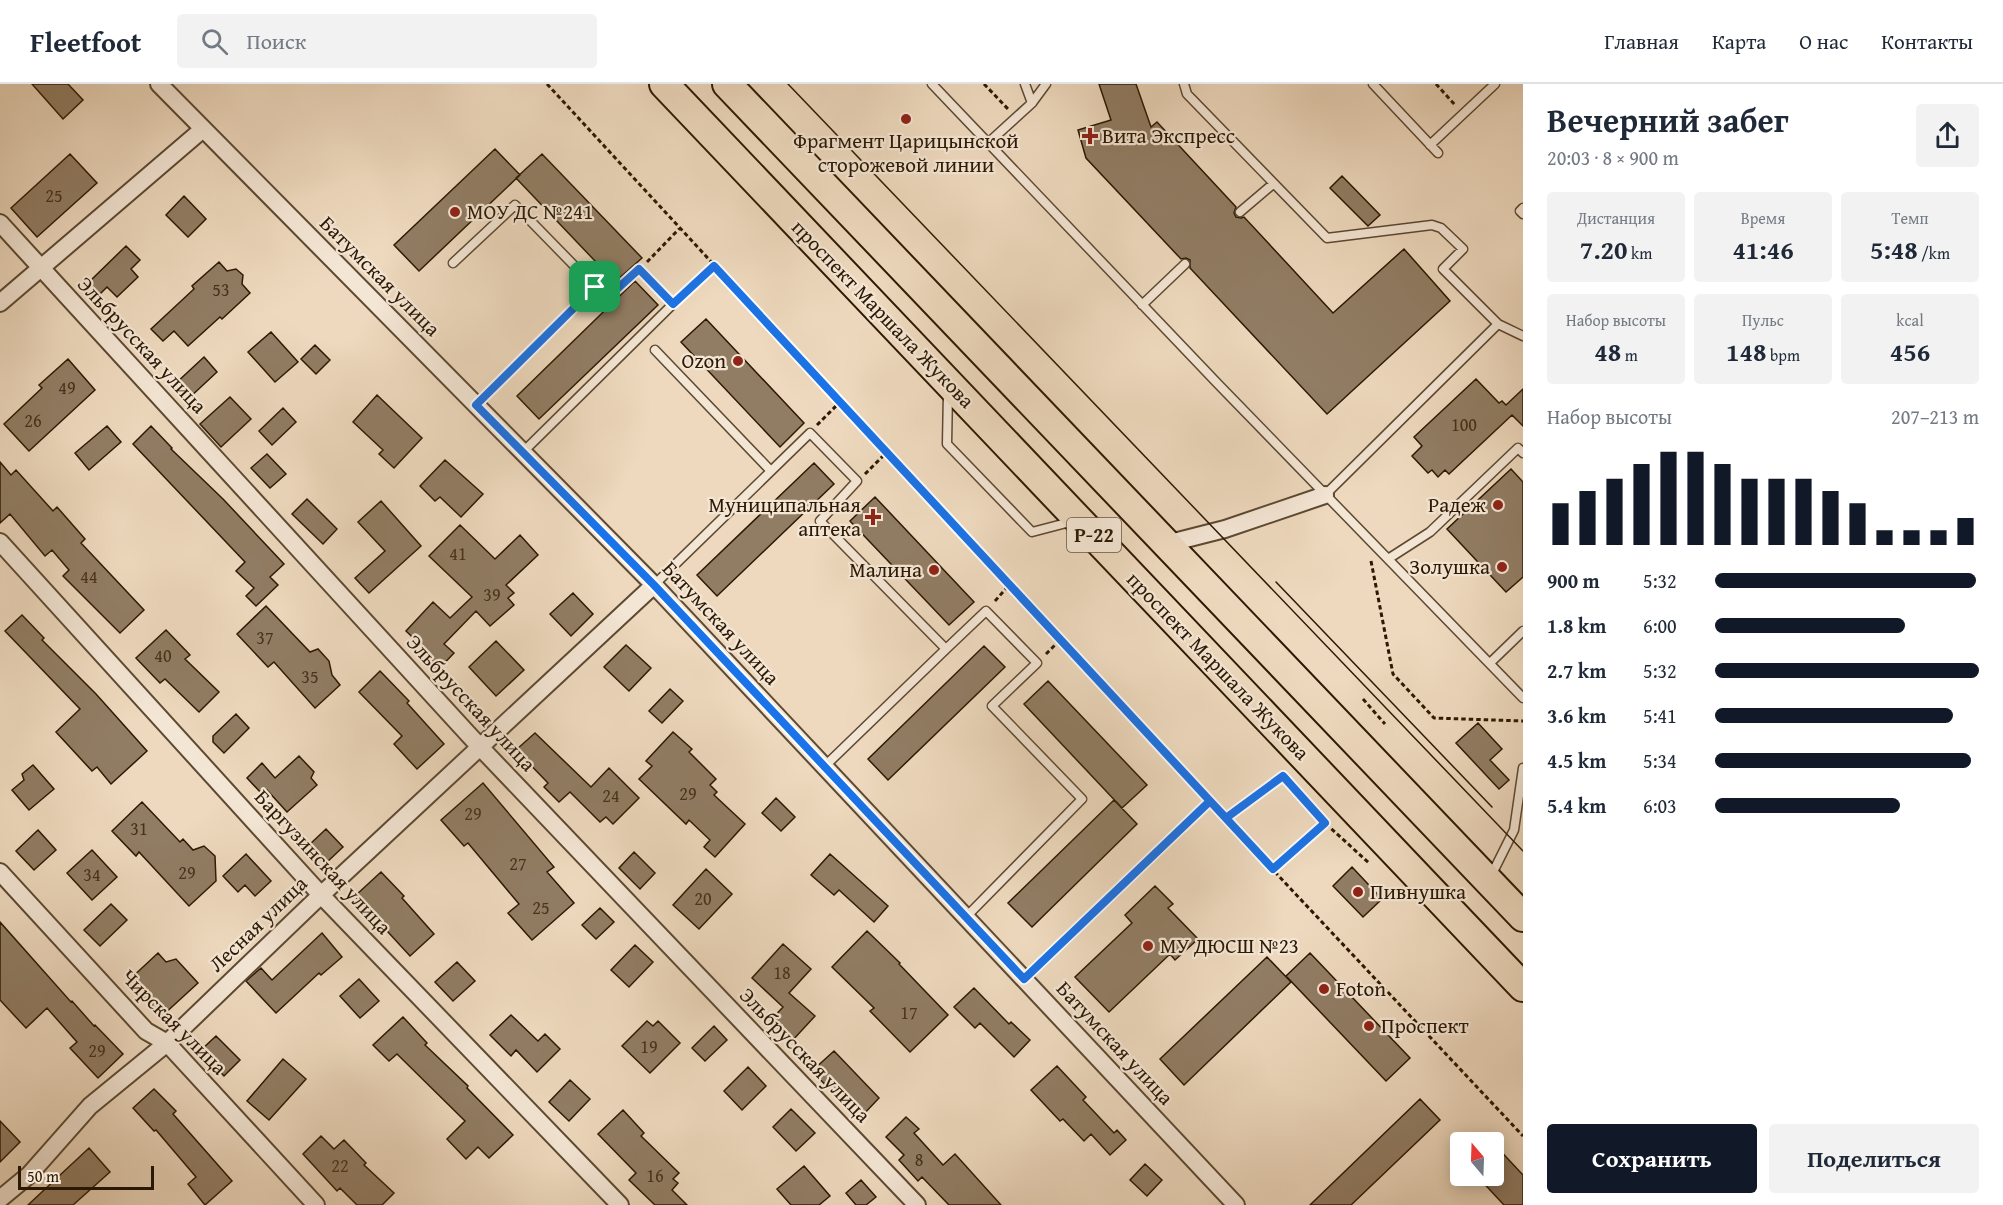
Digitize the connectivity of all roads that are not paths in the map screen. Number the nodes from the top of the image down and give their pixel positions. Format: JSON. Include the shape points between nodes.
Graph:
{"nodes":[{"id":1,"x":159,"y":84,"type":"edge"},
{"id":2,"x":664,"y":84,"type":"edge"},
{"id":3,"x":727,"y":84,"type":"edge"},
{"id":4,"x":932,"y":84,"type":"edge"},
{"id":5,"x":1025,"y":84,"type":"edge"},
{"id":6,"x":1046,"y":84,"type":"edge"},
{"id":7,"x":1184,"y":84,"type":"edge"},
{"id":8,"x":1373,"y":84,"type":"edge"},
{"id":9,"x":1495,"y":84,"type":"edge"},
{"id":10,"x":1032,"y":103,"type":"junction"},
{"id":11,"x":202,"y":129,"type":"junction"},
{"id":12,"x":988,"y":143,"type":"junction"},
{"id":13,"x":1430,"y":145,"type":"junction"},
{"id":14,"x":1438,"y":153,"type":"dead end"},
{"id":15,"x":1273,"y":184,"type":"junction"},
{"id":16,"x":1523,"y":208,"type":"edge"},
{"id":17,"x":1240,"y":212,"type":"dead end"},
{"id":18,"x":1523,"y":214,"type":"edge"},
{"id":19,"x":0,"y":223,"type":"edge"},
{"id":20,"x":453,"y":262,"type":"dead end"},
{"id":21,"x":1185,"y":264,"type":"dead end"},
{"id":22,"x":41,"y":268,"type":"junction"},
{"id":23,"x":595,"y":287,"type":"junction"},
{"id":24,"x":0,"y":303,"type":"edge"},
{"id":25,"x":1142,"y":305,"type":"junction"},
{"id":26,"x":1498,"y":324,"type":"junction"},
{"id":27,"x":1523,"y":336,"type":"edge"},
{"id":28,"x":655,"y":350,"type":"dead end"},
{"id":29,"x":948,"y":382,"type":"junction"},
{"id":30,"x":476,"y":405,"type":"junction"},
{"id":31,"x":523,"y":452,"type":"junction"},
{"id":32,"x":1523,"y":453,"type":"edge"},
{"id":33,"x":771,"y":471,"type":"junction"},
{"id":34,"x":1324,"y":495,"type":"junction"},
{"id":35,"x":1079,"y":520,"type":"junction"},
{"id":36,"x":0,"y":542,"type":"edge"},
{"id":37,"x":1166,"y":544,"type":"junction"},
{"id":38,"x":1388,"y":559,"type":"junction"},
{"id":39,"x":654,"y":585,"type":"junction"},
{"id":40,"x":1523,"y":631,"type":"edge"},
{"id":41,"x":946,"y":649,"type":"junction"},
{"id":42,"x":1490,"y":663,"type":"junction"},
{"id":43,"x":1523,"y":698,"type":"edge"},
{"id":44,"x":480,"y":747,"type":"junction"},
{"id":45,"x":825,"y":766,"type":"junction"},
{"id":46,"x":1523,"y":768,"type":"edge"},
{"id":47,"x":1181,"y":828,"type":"road end"},
{"id":48,"x":0,"y":872,"type":"edge"},
{"id":49,"x":1489,"y":881,"type":"junction"},
{"id":50,"x":321,"y":895,"type":"junction"},
{"id":51,"x":966,"y":917,"type":"junction"},
{"id":52,"x":1523,"y":917,"type":"edge"},
{"id":53,"x":1024,"y":979,"type":"junction"},
{"id":54,"x":1523,"y":987,"type":"edge"},
{"id":55,"x":167,"y":1043,"type":"junction"},
{"id":56,"x":0,"y":1199,"type":"edge"},
{"id":57,"x":316,"y":1205,"type":"edge"},
{"id":58,"x":620,"y":1205,"type":"edge"},
{"id":59,"x":917,"y":1205,"type":"edge"},
{"id":60,"x":1236,"y":1205,"type":"edge"}],
"edges":[{"from":1,"to":11,"type":"street","name":"Батумская улица"},
{"from":2,"to":29,"type":"highway","name":"проспект Маршала Жукова","number":"Р-22"},
{"from":3,"to":37,"type":"highway","number":"Р-22"},
{"from":4,"to":12,"type":"lane"},
{"from":5,"to":10,"type":"lane"},
{"from":6,"to":10,"type":"lane"},
{"from":7,"to":15,"type":"lane","via":[[1188,94]]},
{"from":8,"to":13,"type":"lane"},
{"from":9,"to":13,"type":"lane"},
{"from":10,"to":12,"type":"lane"},
{"from":11,"to":22,"type":"street"},
{"from":11,"to":30,"type":"street","name":"Батумская улица"},
{"from":12,"to":25,"type":"lane"},
{"from":13,"to":14,"type":"lane"},
{"from":15,"to":17,"type":"lane"},
{"from":15,"to":26,"type":"lane","via":[[1327,238],[1432,225],[1441,228],[1463,249],[1443,269]]},
{"from":16,"to":18,"type":"lane"},
{"from":19,"to":22,"type":"street","name":"Эльбрусская улица"},
{"from":20,"to":23,"type":"lane","via":[[515,205]]},
{"from":21,"to":25,"type":"lane"},
{"from":22,"to":24,"type":"street"},
{"from":22,"to":44,"type":"street","name":"Эльбрусская улица"},
{"from":23,"to":30,"type":"lane"},
{"from":23,"to":31,"type":"lane","via":[[606,299],[639,269],[673,304]]},
{"from":25,"to":34,"type":"lane"},
{"from":26,"to":27,"type":"lane"},
{"from":26,"to":34,"type":"lane"},
{"from":28,"to":33,"type":"lane"},
{"from":29,"to":35,"type":"highway","name":"проспект Маршала Жукова","number":"Р-22"},
{"from":29,"to":35,"type":"lane","via":[[947,444],[1032,532]]},
{"from":30,"to":31,"type":"street","name":"Батумская улица"},
{"from":31,"to":39,"type":"street","name":"Батумская улица"},
{"from":32,"to":38,"type":"lane","via":[[1518,447],[1430,532]]},
{"from":33,"to":39,"type":"lane"},
{"from":33,"to":41,"type":"lane","via":[[810,433],[857,481],[820,521]]},
{"from":34,"to":37,"type":"street","via":[[1225,529]]},
{"from":34,"to":38,"type":"lane"},
{"from":35,"to":54,"type":"highway","name":"проспект Маршала Жукова","number":"Р-22"},
{"from":36,"to":50,"type":"street","name":"Баргузинская улица"},
{"from":37,"to":49,"type":"highway","number":"Р-22"},
{"from":38,"to":42,"type":"lane"},
{"from":39,"to":44,"type":"street","name":"Лесная улица"},
{"from":39,"to":45,"type":"street","name":"Батумская улица"},
{"from":40,"to":42,"type":"lane"},
{"from":41,"to":45,"type":"lane"},
{"from":41,"to":51,"type":"lane","via":[[986,611],[1037,663],[992,706],[1082,799]]},
{"from":42,"to":43,"type":"lane"},
{"from":44,"to":50,"type":"street","name":"Лесная улица"},
{"from":44,"to":59,"type":"street","name":"Эльбрусская улица"},
{"from":45,"to":51,"type":"street","name":"Батумская улица"},
{"from":46,"to":49,"type":"lane","via":[[1514,830]]},
{"from":47,"to":53,"type":"lane"},
{"from":48,"to":55,"type":"street","name":"Чирская улица","via":[[146,1031]]},
{"from":49,"to":52,"type":"highway","number":"Р-22"},
{"from":50,"to":55,"type":"street","name":"Лесная улица"},
{"from":50,"to":58,"type":"street","name":"Баргузинская улица"},
{"from":51,"to":53,"type":"street","name":"Батумская улица"},
{"from":53,"to":60,"type":"street","name":"Батумская улица"},
{"from":55,"to":56,"type":"street","name":"Лесная улица","via":[[90,1106],[29,1175]]},
{"from":55,"to":57,"type":"street","name":"Чирская улица"}]}
